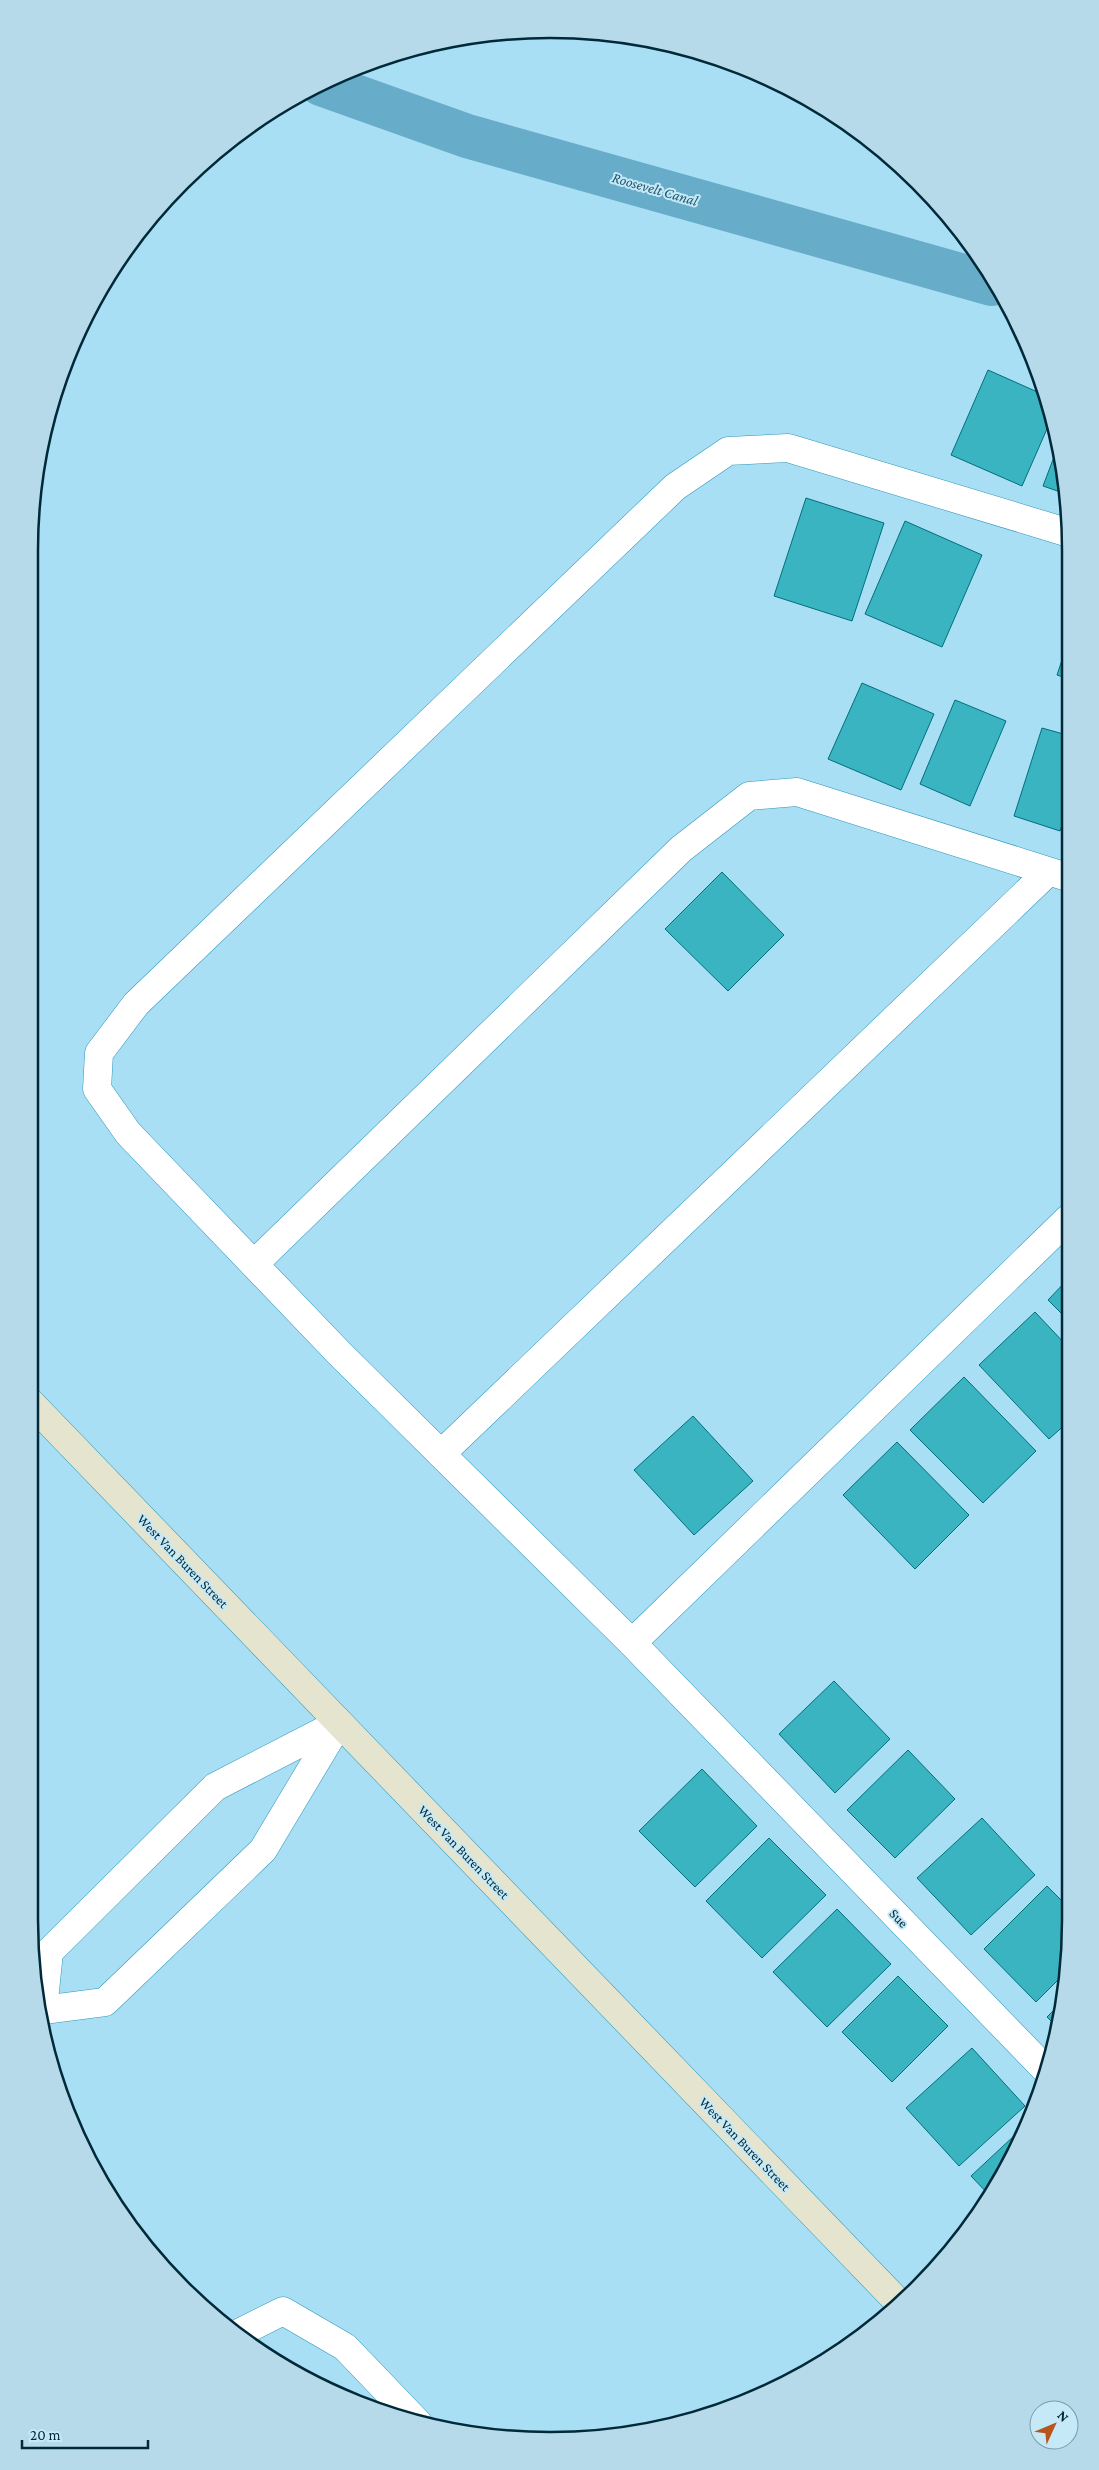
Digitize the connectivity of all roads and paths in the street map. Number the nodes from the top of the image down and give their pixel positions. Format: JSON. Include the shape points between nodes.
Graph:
{"nodes":[{"id":1,"x":1061,"y":530,"type":"edge"},
{"id":2,"x":1058,"y":874,"type":"edge"},
{"id":3,"x":1062,"y":1224,"type":"edge"},
{"id":4,"x":254,"y":1264,"type":"junction"},
{"id":5,"x":38,"y":1410,"type":"edge"},
{"id":6,"x":441,"y":1454,"type":"junction"},
{"id":7,"x":632,"y":1643,"type":"junction"},
{"id":8,"x":339,"y":1723,"type":"junction"},
{"id":9,"x":43,"y":1996,"type":"edge"},
{"id":10,"x":46,"y":2012,"type":"edge"},
{"id":11,"x":1040,"y":2064,"type":"edge"},
{"id":12,"x":895,"y":2298,"type":"edge"},
{"id":13,"x":244,"y":2331,"type":"edge"},
{"id":14,"x":407,"y":2412,"type":"edge"}],
"edges":[{"from":1,"to":4,"type":"street","name":"Sue","via":[[788,448],[728,451],[675,487],[136,1004],[99,1053],[97,1089],[128,1133]]},
{"from":2,"to":4,"type":"street","via":[[797,792],[749,796],[681,849]]},
{"from":2,"to":6,"type":"street"},
{"from":3,"to":7,"type":"street"},
{"from":4,"to":6,"type":"street","name":"Sue"},
{"from":5,"to":8,"type":"main road","name":"West Van Buren Street"},
{"from":6,"to":7,"type":"street","name":"Sue"},
{"from":7,"to":11,"type":"street","name":"Sue"},
{"from":8,"to":9,"type":"street","via":[[215,1787],[49,1952]]},
{"from":8,"to":10,"type":"street","via":[[263,1850],[104,2002]]},
{"from":8,"to":12,"type":"main road","name":"West Van Buren Street"},
{"from":13,"to":14,"type":"street","via":[[283,2311],[345,2347]]}]}
